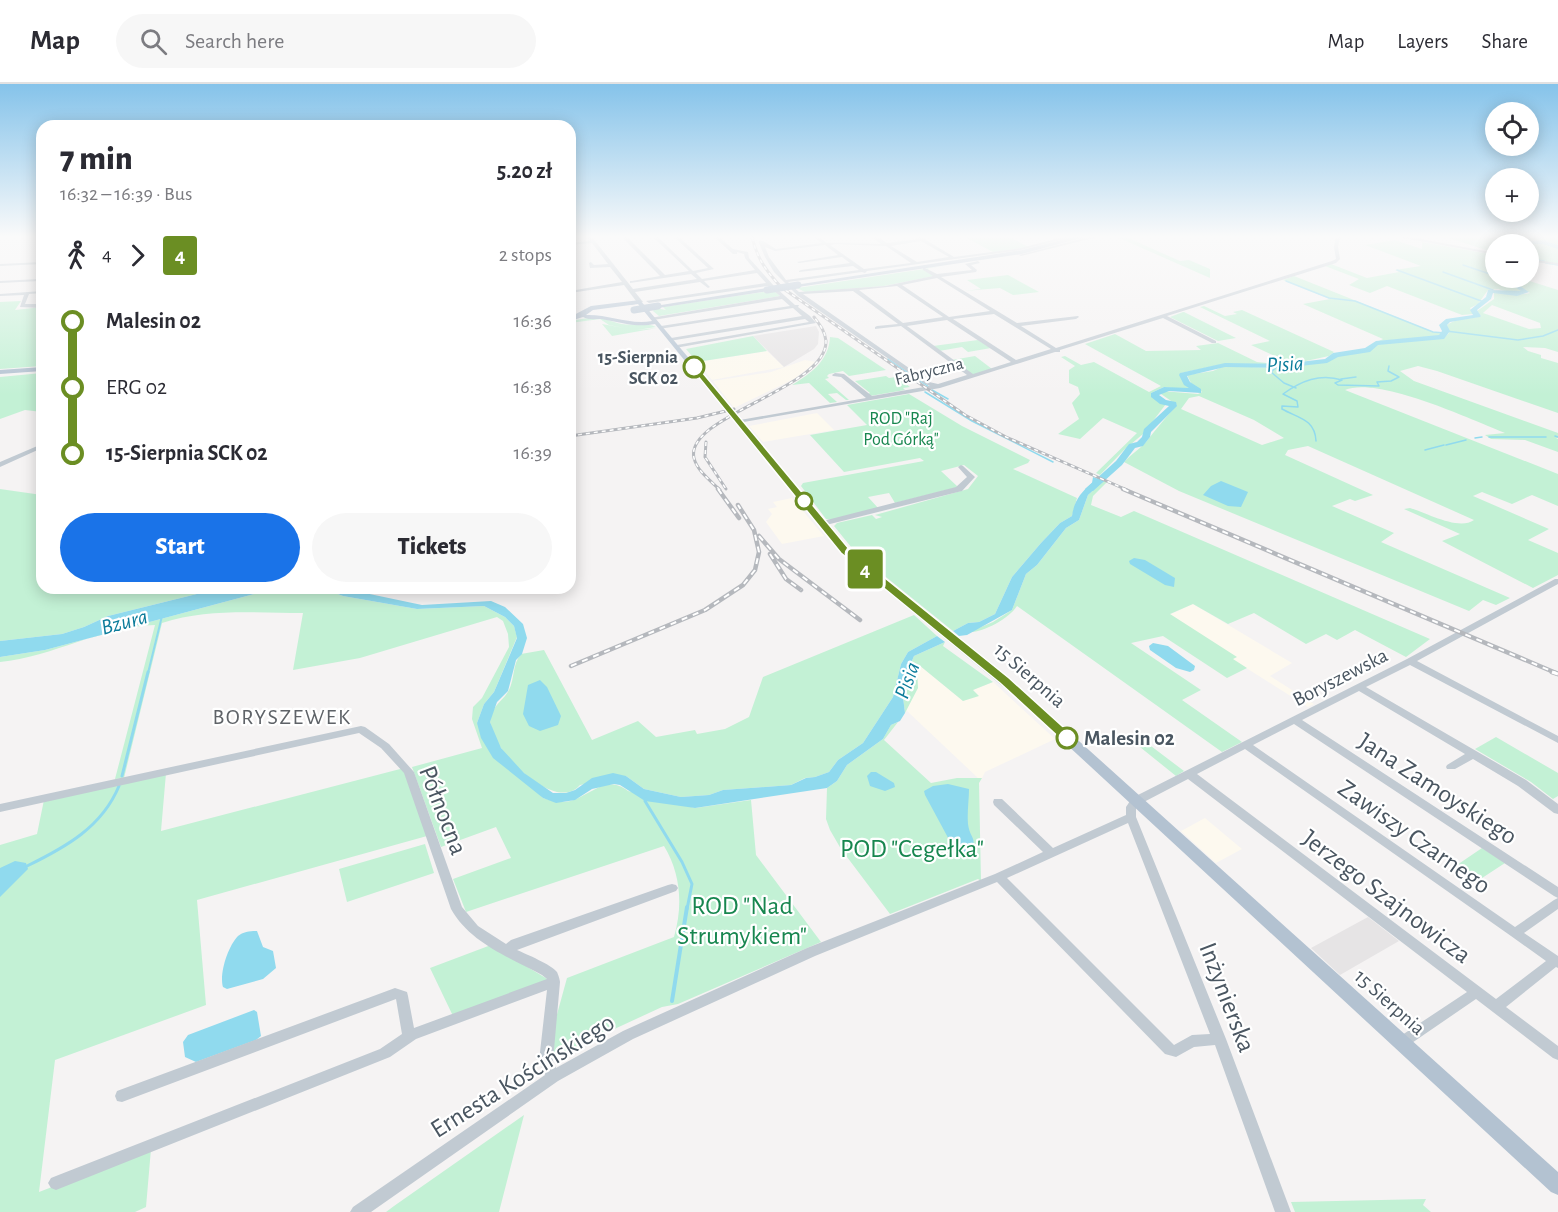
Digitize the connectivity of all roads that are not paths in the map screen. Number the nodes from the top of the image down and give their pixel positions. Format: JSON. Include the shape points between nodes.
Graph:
{"nodes":[{"id":1,"x":30,"y":290,"type":"edge"},
{"id":2,"x":641,"y":290,"type":"edge"},
{"id":3,"x":746,"y":290,"type":"edge"},
{"id":4,"x":753,"y":290,"type":"edge"},
{"id":5,"x":772,"y":290,"type":"edge"},
{"id":6,"x":795,"y":290,"type":"edge"},
{"id":7,"x":847,"y":290,"type":"edge"},
{"id":8,"x":855,"y":290,"type":"edge"},
{"id":9,"x":905,"y":290,"type":"edge"},
{"id":10,"x":959,"y":290,"type":"edge"},
{"id":11,"x":1249,"y":290,"type":"edge"},
{"id":12,"x":632,"y":291,"type":"joint"},
{"id":13,"x":36,"y":292,"type":"edge"},
{"id":14,"x":27,"y":293,"type":"junction"},
{"id":15,"x":800,"y":294,"type":"junction"},
{"id":16,"x":0,"y":296,"type":"edge"},
{"id":17,"x":784,"y":297,"type":"junction"},
{"id":18,"x":635,"y":303,"type":"junction"},
{"id":19,"x":36,"y":306,"type":"edge"},
{"id":20,"x":796,"y":306,"type":"junction"},
{"id":21,"x":995,"y":312,"type":"junction"},
{"id":22,"x":586,"y":314,"type":"junction"},
{"id":23,"x":576,"y":317,"type":"edge"},
{"id":24,"x":808,"y":317,"type":"junction"},
{"id":25,"x":1076,"y":317,"type":"dead end"},
{"id":26,"x":1165,"y":317,"type":"junction"},
{"id":27,"x":948,"y":318,"type":"junction"},
{"id":28,"x":613,"y":319,"type":"junction"},
{"id":29,"x":654,"y":323,"type":"junction"},
{"id":30,"x":901,"y":325,"type":"junction"},
{"id":31,"x":1017,"y":325,"type":"junction"},
{"id":32,"x":877,"y":328,"type":"dead end"},
{"id":33,"x":1214,"y":342,"type":"dead end"},
{"id":34,"x":674,"y":343,"type":"junction"},
{"id":35,"x":1058,"y":351,"type":"junction"},
{"id":36,"x":1016,"y":363,"type":"junction"},
{"id":37,"x":36,"y":369,"type":"edge"},
{"id":38,"x":0,"y":372,"type":"edge"},
{"id":39,"x":836,"y":375,"type":"dead end"},
{"id":40,"x":972,"y":376,"type":"junction"},
{"id":41,"x":940,"y":387,"type":"junction"},
{"id":42,"x":871,"y":399,"type":"junction"},
{"id":43,"x":740,"y":422,"type":"junction"},
{"id":44,"x":36,"y":449,"type":"edge"},
{"id":45,"x":0,"y":465,"type":"edge"},
{"id":46,"x":961,"y":467,"type":"dead end"},
{"id":47,"x":822,"y":524,"type":"junction"},
{"id":48,"x":1558,"y":581,"type":"edge"},
{"id":49,"x":1410,"y":661,"type":"junction"},
{"id":50,"x":1359,"y":687,"type":"junction"},
{"id":51,"x":1294,"y":720,"type":"junction"},
{"id":52,"x":1558,"y":740,"type":"edge"},
{"id":53,"x":1246,"y":745,"type":"junction"},
{"id":54,"x":1473,"y":754,"type":"junction"},
{"id":55,"x":1451,"y":768,"type":"dead end"},
{"id":56,"x":1189,"y":774,"type":"junction"},
{"id":57,"x":998,"y":802,"type":"dead end"},
{"id":58,"x":1556,"y":805,"type":"edge"},
{"id":59,"x":0,"y":808,"type":"edge"},
{"id":60,"x":1133,"y":809,"type":"junction"},
{"id":61,"x":1052,"y":854,"type":"junction"},
{"id":62,"x":999,"y":877,"type":"junction"},
{"id":63,"x":672,"y":888,"type":"dead end"},
{"id":64,"x":1558,"y":893,"type":"edge"},
{"id":65,"x":1558,"y":903,"type":"edge"},
{"id":66,"x":1515,"y":933,"type":"junction"},
{"id":67,"x":508,"y":949,"type":"junction"},
{"id":68,"x":1557,"y":962,"type":"edge"},
{"id":69,"x":554,"y":982,"type":"junction"},
{"id":70,"x":1477,"y":992,"type":"junction"},
{"id":71,"x":1496,"y":1007,"type":"junction"},
{"id":72,"x":411,"y":1035,"type":"junction"},
{"id":73,"x":1219,"y":1039,"type":"junction"},
{"id":74,"x":1401,"y":1043,"type":"junction"},
{"id":75,"x":1558,"y":1054,"type":"edge"},
{"id":76,"x":553,"y":1077,"type":"junction"},
{"id":77,"x":122,"y":1096,"type":"dead end"},
{"id":78,"x":56,"y":1183,"type":"dead end"},
{"id":79,"x":1558,"y":1185,"type":"edge"},
{"id":80,"x":358,"y":1212,"type":"edge"},
{"id":81,"x":1283,"y":1212,"type":"edge"}],
"edges":[{"from":1,"to":14,"type":"street"},
{"from":2,"to":12,"type":"street"},
{"from":3,"to":18,"type":"street"},
{"from":4,"to":18,"type":"main road","bridge":true,"via":[[634,310]]},
{"from":5,"to":17,"type":"street"},
{"from":6,"to":15,"type":"street"},
{"from":7,"to":15,"type":"street"},
{"from":8,"to":30,"type":"street"},
{"from":9,"to":27,"type":"street"},
{"from":10,"to":21,"type":"street"},
{"from":11,"to":26,"type":"street","name":"Fabryczna"},
{"from":12,"to":18,"type":"street","name":"15 Sierpnia"},
{"from":13,"to":14,"type":"street"},
{"from":14,"to":16,"type":"street"},
{"from":14,"to":19,"type":"street","via":[[22,306]]},
{"from":15,"to":41,"type":"street","via":[[927,383]]},
{"from":17,"to":20,"type":"street"},
{"from":17,"to":29,"type":"street"},
{"from":18,"to":22,"type":"main road"},
{"from":18,"to":22,"type":"main road","via":[[604,314]]},
{"from":18,"to":28,"type":"main road"},
{"from":18,"to":29,"type":"main road","name":"15 Sierpnia"},
{"from":20,"to":24,"type":"street"},
{"from":20,"to":29,"type":"street"},
{"from":21,"to":27,"type":"street"},
{"from":21,"to":31,"type":"street"},
{"from":22,"to":23,"type":"main road"},
{"from":22,"to":28,"type":"main road"},
{"from":24,"to":34,"type":"street"},
{"from":24,"to":34,"type":"street","via":[[813,322]]},
{"from":25,"to":31,"type":"street"},
{"from":26,"to":33,"type":"street"},
{"from":26,"to":35,"type":"street","name":"Fabryczna"},
{"from":27,"to":30,"type":"street"},
{"from":27,"to":36,"type":"street"},
{"from":28,"to":29,"type":"main road","via":[[621,323]]},
{"from":29,"to":34,"type":"main road","name":"15 Sierpnia"},
{"from":30,"to":32,"type":"street"},
{"from":30,"to":40,"type":"street"},
{"from":31,"to":35,"type":"street"},
{"from":34,"to":43,"type":"main road","name":"15 Sierpnia"},
{"from":35,"to":36,"type":"street","name":"Fabryczna"},
{"from":36,"to":40,"type":"street","name":"Fabryczna"},
{"from":37,"to":38,"type":"main road"},
{"from":39,"to":42,"type":"street","via":[[842,375]]},
{"from":40,"to":41,"type":"street","name":"Fabryczna"},
{"from":41,"to":42,"type":"street","name":"Fabryczna"},
{"from":42,"to":43,"type":"street","name":"Fabryczna"},
{"from":43,"to":47,"type":"main road","name":"15 Sierpnia"},
{"from":44,"to":45,"type":"street"},
{"from":46,"to":47,"type":"street","via":[[971,477],[960,489]]},
{"from":47,"to":60,"type":"main road","name":"15 Sierpnia","via":[[850,556],[1004,680]]},
{"from":48,"to":49,"type":"street","name":"Boryszewska"},
{"from":49,"to":50,"type":"street","name":"Boryszewska"},
{"from":49,"to":52,"type":"street"},
{"from":50,"to":51,"type":"street","name":"Boryszewska"},
{"from":50,"to":54,"type":"street"},
{"from":51,"to":53,"type":"street","name":"Boryszewska"},
{"from":51,"to":64,"type":"street","name":"Jana Zamoyskiego"},
{"from":53,"to":56,"type":"street","name":"Boryszewska"},
{"from":53,"to":66,"type":"street","name":"Zawiszy Czarnego"},
{"from":54,"to":55,"type":"street"},
{"from":54,"to":58,"type":"street"},
{"from":56,"to":60,"type":"street","name":"Boryszewska"},
{"from":56,"to":70,"type":"street","name":"Jerzego Szajnowicza"},
{"from":57,"to":61,"type":"street"},
{"from":59,"to":67,"type":"street","name":"Północna","via":[[361,729],[385,746],[409,772],[463,920]]},
{"from":60,"to":61,"type":"street","name":"Ernesta Kościńskiego"},
{"from":60,"to":73,"type":"street","name":"Inżynierska"},
{"from":60,"to":74,"type":"main road","name":"15 Sierpnia"},
{"from":61,"to":62,"type":"street","name":"Ernesta Kościńskiego"},
{"from":62,"to":73,"type":"street","via":[[1170,1050],[1176,1051],[1192,1041]]},
{"from":62,"to":76,"type":"street","name":"Ernesta Kościńskiego","via":[[698,1002]]},
{"from":63,"to":67,"type":"street"},
{"from":65,"to":66,"type":"street"},
{"from":66,"to":68,"type":"street","name":"Zawiszy Czarnego"},
{"from":67,"to":69,"type":"street","name":"Północna","via":[[552,975]]},
{"from":68,"to":71,"type":"street"},
{"from":69,"to":72,"type":"street"},
{"from":69,"to":76,"type":"street","via":[[546,1061]]},
{"from":70,"to":71,"type":"street","name":"Jerzego Szajnowicza"},
{"from":70,"to":74,"type":"street"},
{"from":71,"to":75,"type":"street","name":"Jerzego Szajnowicza"},
{"from":72,"to":77,"type":"street","via":[[402,996],[395,993]]},
{"from":72,"to":78,"type":"street","via":[[385,1053]]},
{"from":73,"to":81,"type":"street","name":"Inżynierska"},
{"from":74,"to":79,"type":"main road","name":"15 Sierpnia"},
{"from":76,"to":80,"type":"street","name":"Ernesta Kościńskiego"}]}
